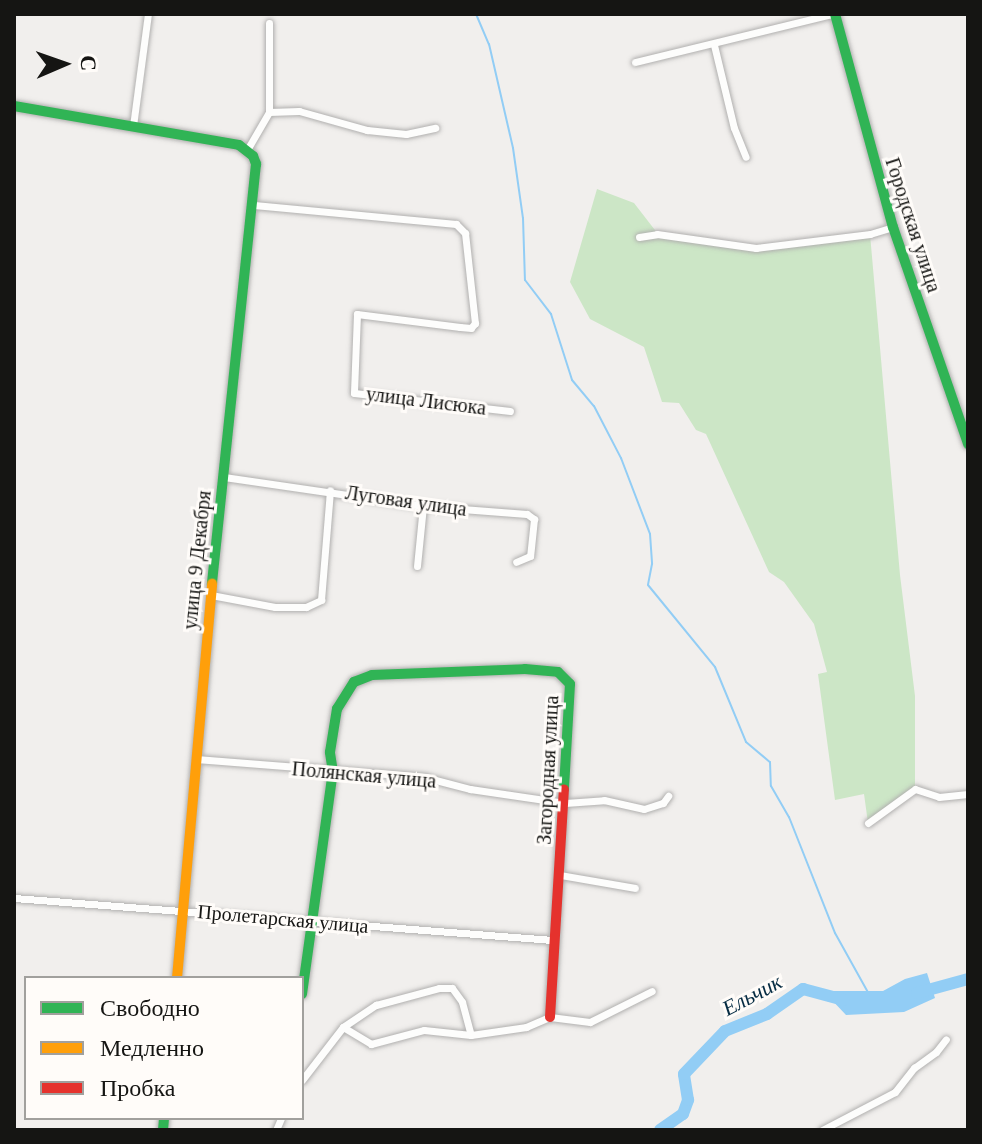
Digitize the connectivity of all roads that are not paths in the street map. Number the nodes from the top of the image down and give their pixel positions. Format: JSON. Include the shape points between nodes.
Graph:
{"nodes":[{"id":1,"x":148,"y":14,"type":"edge"},
{"id":2,"x":834,"y":14,"type":"edge"},
{"id":3,"x":269,"y":23,"type":"dead end"},
{"id":4,"x":714,"y":45,"type":"junction"},
{"id":5,"x":635,"y":62,"type":"dead end"},
{"id":6,"x":14,"y":106,"type":"edge"},
{"id":7,"x":269,"y":112,"type":"junction"},
{"id":8,"x":133,"y":126,"type":"junction"},
{"id":9,"x":435,"y":128,"type":"dead end"},
{"id":10,"x":247,"y":150,"type":"junction"},
{"id":11,"x":746,"y":157,"type":"dead end"},
{"id":12,"x":254,"y":205,"type":"junction"},
{"id":13,"x":893,"y":227,"type":"junction"},
{"id":14,"x":639,"y":237,"type":"dead end"},
{"id":15,"x":510,"y":411,"type":"dead end"},
{"id":16,"x":968,"y":444,"type":"edge"},
{"id":17,"x":224,"y":477,"type":"junction"},
{"id":18,"x":330,"y":490,"type":"junction"},
{"id":19,"x":423,"y":506,"type":"junction"},
{"id":20,"x":516,"y":562,"type":"dead end"},
{"id":21,"x":417,"y":566,"type":"dead end"},
{"id":22,"x":211,"y":595,"type":"junction"},
{"id":23,"x":196,"y":759,"type":"junction"},
{"id":24,"x":333,"y":772,"type":"junction"},
{"id":25,"x":968,"y":794,"type":"edge"},
{"id":26,"x":668,"y":796,"type":"dead end"},
{"id":27,"x":565,"y":803,"type":"junction"},
{"id":28,"x":868,"y":823,"type":"dead end"},
{"id":29,"x":560,"y":875,"type":"junction"},
{"id":30,"x":635,"y":888,"type":"dead end"},
{"id":31,"x":14,"y":898,"type":"edge"},
{"id":32,"x":183,"y":910,"type":"junction"},
{"id":33,"x":313,"y":921,"type":"junction"},
{"id":34,"x":553,"y":940,"type":"junction"},
{"id":35,"x":177,"y":976,"type":"edge"},
{"id":36,"x":304,"y":981,"type":"edge"},
{"id":37,"x":652,"y":991,"type":"dead end"},
{"id":38,"x":550,"y":1017,"type":"junction"},
{"id":39,"x":343,"y":1027,"type":"junction"},
{"id":40,"x":471,"y":1035,"type":"junction"},
{"id":41,"x":946,"y":1039,"type":"dead end"},
{"id":42,"x":304,"y":1077,"type":"edge"},
{"id":43,"x":822,"y":1130,"type":"edge"}],
"edges":[{"from":1,"to":8,"type":"street"},
{"from":2,"to":4,"type":"street"},
{"from":2,"to":13,"type":"street","name":"Городская улица"},
{"from":3,"to":7,"type":"street"},
{"from":4,"to":5,"type":"street"},
{"from":4,"to":11,"type":"street"},
{"from":6,"to":8,"type":"street"},
{"from":7,"to":9,"type":"street","via":[[299,111],[367,130],[406,134]]},
{"from":7,"to":10,"type":"street"},
{"from":8,"to":10,"type":"street"},
{"from":10,"to":12,"type":"street","name":"улица 9 Декабря","via":[[256,164]]},
{"from":12,"to":15,"type":"street","name":"улица Лисюка","via":[[456,224],[465,233],[477,318],[471,328],[357,314],[354,393]]},
{"from":12,"to":17,"type":"street","name":"улица 9 Декабря"},
{"from":13,"to":14,"type":"street","via":[[756,248],[657,234]]},
{"from":13,"to":16,"type":"street","name":"Городская улица"},
{"from":17,"to":18,"type":"street","name":"Луговая улица"},
{"from":17,"to":22,"type":"street","name":"улица 9 Декабря"},
{"from":18,"to":19,"type":"street","name":"Луговая улица"},
{"from":18,"to":22,"type":"street","via":[[321,600],[306,607],[275,607]]},
{"from":19,"to":20,"type":"street","name":"Луговая улица","via":[[527,514],[534,519],[530,556]]},
{"from":19,"to":21,"type":"street"},
{"from":22,"to":23,"type":"street","name":"улица 9 Декабря"},
{"from":23,"to":24,"type":"street","name":"Полянская улица"},
{"from":23,"to":32,"type":"street","name":"улица 9 Декабря"},
{"from":24,"to":27,"type":"street","name":"Полянская улица","via":[[424,777]]},
{"from":24,"to":27,"type":"street","name":"Загородная улица","via":[[330,752],[337,709],[354,682],[372,675],[558,672],[570,684]]},
{"from":24,"to":33,"type":"street"},
{"from":25,"to":28,"type":"street","via":[[939,797],[915,789]]},
{"from":26,"to":27,"type":"street","name":"Полянская улица","via":[[644,809],[604,800]]},
{"from":27,"to":29,"type":"street","name":"Загородная улица"},
{"from":29,"to":30,"type":"street"},
{"from":29,"to":34,"type":"street","name":"Загородная улица"},
{"from":31,"to":32,"type":"street","name":"Пролетарская улица"},
{"from":32,"to":33,"type":"street","name":"Пролетарская улица"},
{"from":32,"to":35,"type":"street","name":"улица 9 Декабря"},
{"from":33,"to":34,"type":"street","name":"Пролетарская улица"},
{"from":33,"to":36,"type":"street"},
{"from":34,"to":38,"type":"street","name":"Загородная улица"},
{"from":37,"to":38,"type":"street","via":[[590,1022]]},
{"from":38,"to":40,"type":"street","via":[[526,1027]]},
{"from":39,"to":40,"type":"street","via":[[371,1044],[424,1030]]},
{"from":39,"to":40,"type":"street","via":[[376,1005],[452,988],[462,1002]]},
{"from":39,"to":42,"type":"street"},
{"from":41,"to":43,"type":"street","via":[[895,1092]]}]}
